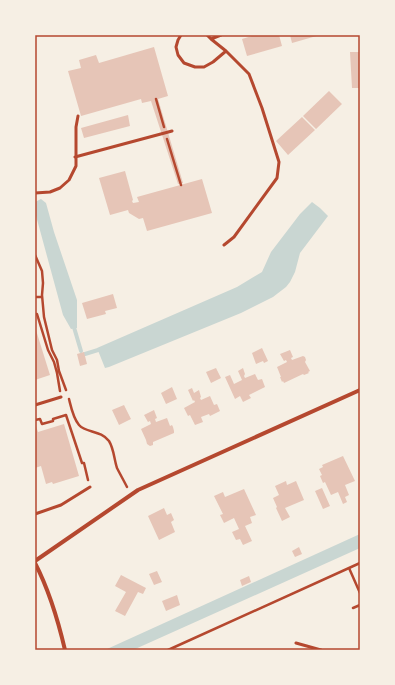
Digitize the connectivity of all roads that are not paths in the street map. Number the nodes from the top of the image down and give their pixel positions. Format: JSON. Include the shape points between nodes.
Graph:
{"nodes":[{"id":1,"x":181,"y":35,"type":"edge"},
{"id":2,"x":207,"y":35,"type":"edge"},
{"id":3,"x":221,"y":35,"type":"edge"},
{"id":4,"x":211,"y":39,"type":"junction"},
{"id":5,"x":226,"y":51,"type":"junction"},
{"id":6,"x":78,"y":116,"type":"dead end"},
{"id":7,"x":172,"y":131,"type":"dead end"},
{"id":8,"x":75,"y":157,"type":"junction"},
{"id":9,"x":35,"y":193,"type":"edge"},
{"id":10,"x":224,"y":245,"type":"dead end"},
{"id":11,"x":360,"y":390,"type":"edge"},
{"id":12,"x":61,"y":397,"type":"road end"},
{"id":13,"x":35,"y":405,"type":"edge"},
{"id":14,"x":90,"y":487,"type":"road end"},
{"id":15,"x":35,"y":514,"type":"edge"},
{"id":16,"x":35,"y":562,"type":"edge"},
{"id":17,"x":296,"y":643,"type":"dead end"},
{"id":18,"x":65,"y":650,"type":"edge"},
{"id":19,"x":322,"y":650,"type":"edge"}],
"edges":[{"from":1,"to":5,"type":"lane","via":[[176,47],[178,55],[184,63],[195,67],[204,67]]},
{"from":2,"to":4,"type":"lane"},
{"from":3,"to":4,"type":"lane"},
{"from":4,"to":5,"type":"lane"},
{"from":5,"to":10,"type":"lane","via":[[249,74],[278,162],[277,178],[234,237]]},
{"from":6,"to":8,"type":"lane"},
{"from":7,"to":8,"type":"lane"},
{"from":8,"to":9,"type":"lane","via":[[76,166],[69,180],[50,192]]},
{"from":11,"to":16,"type":"street","via":[[138,490]]},
{"from":12,"to":13,"type":"lane"},
{"from":14,"to":15,"type":"lane","via":[[62,505]]},
{"from":16,"to":18,"type":"street"},
{"from":17,"to":19,"type":"lane"}]}
